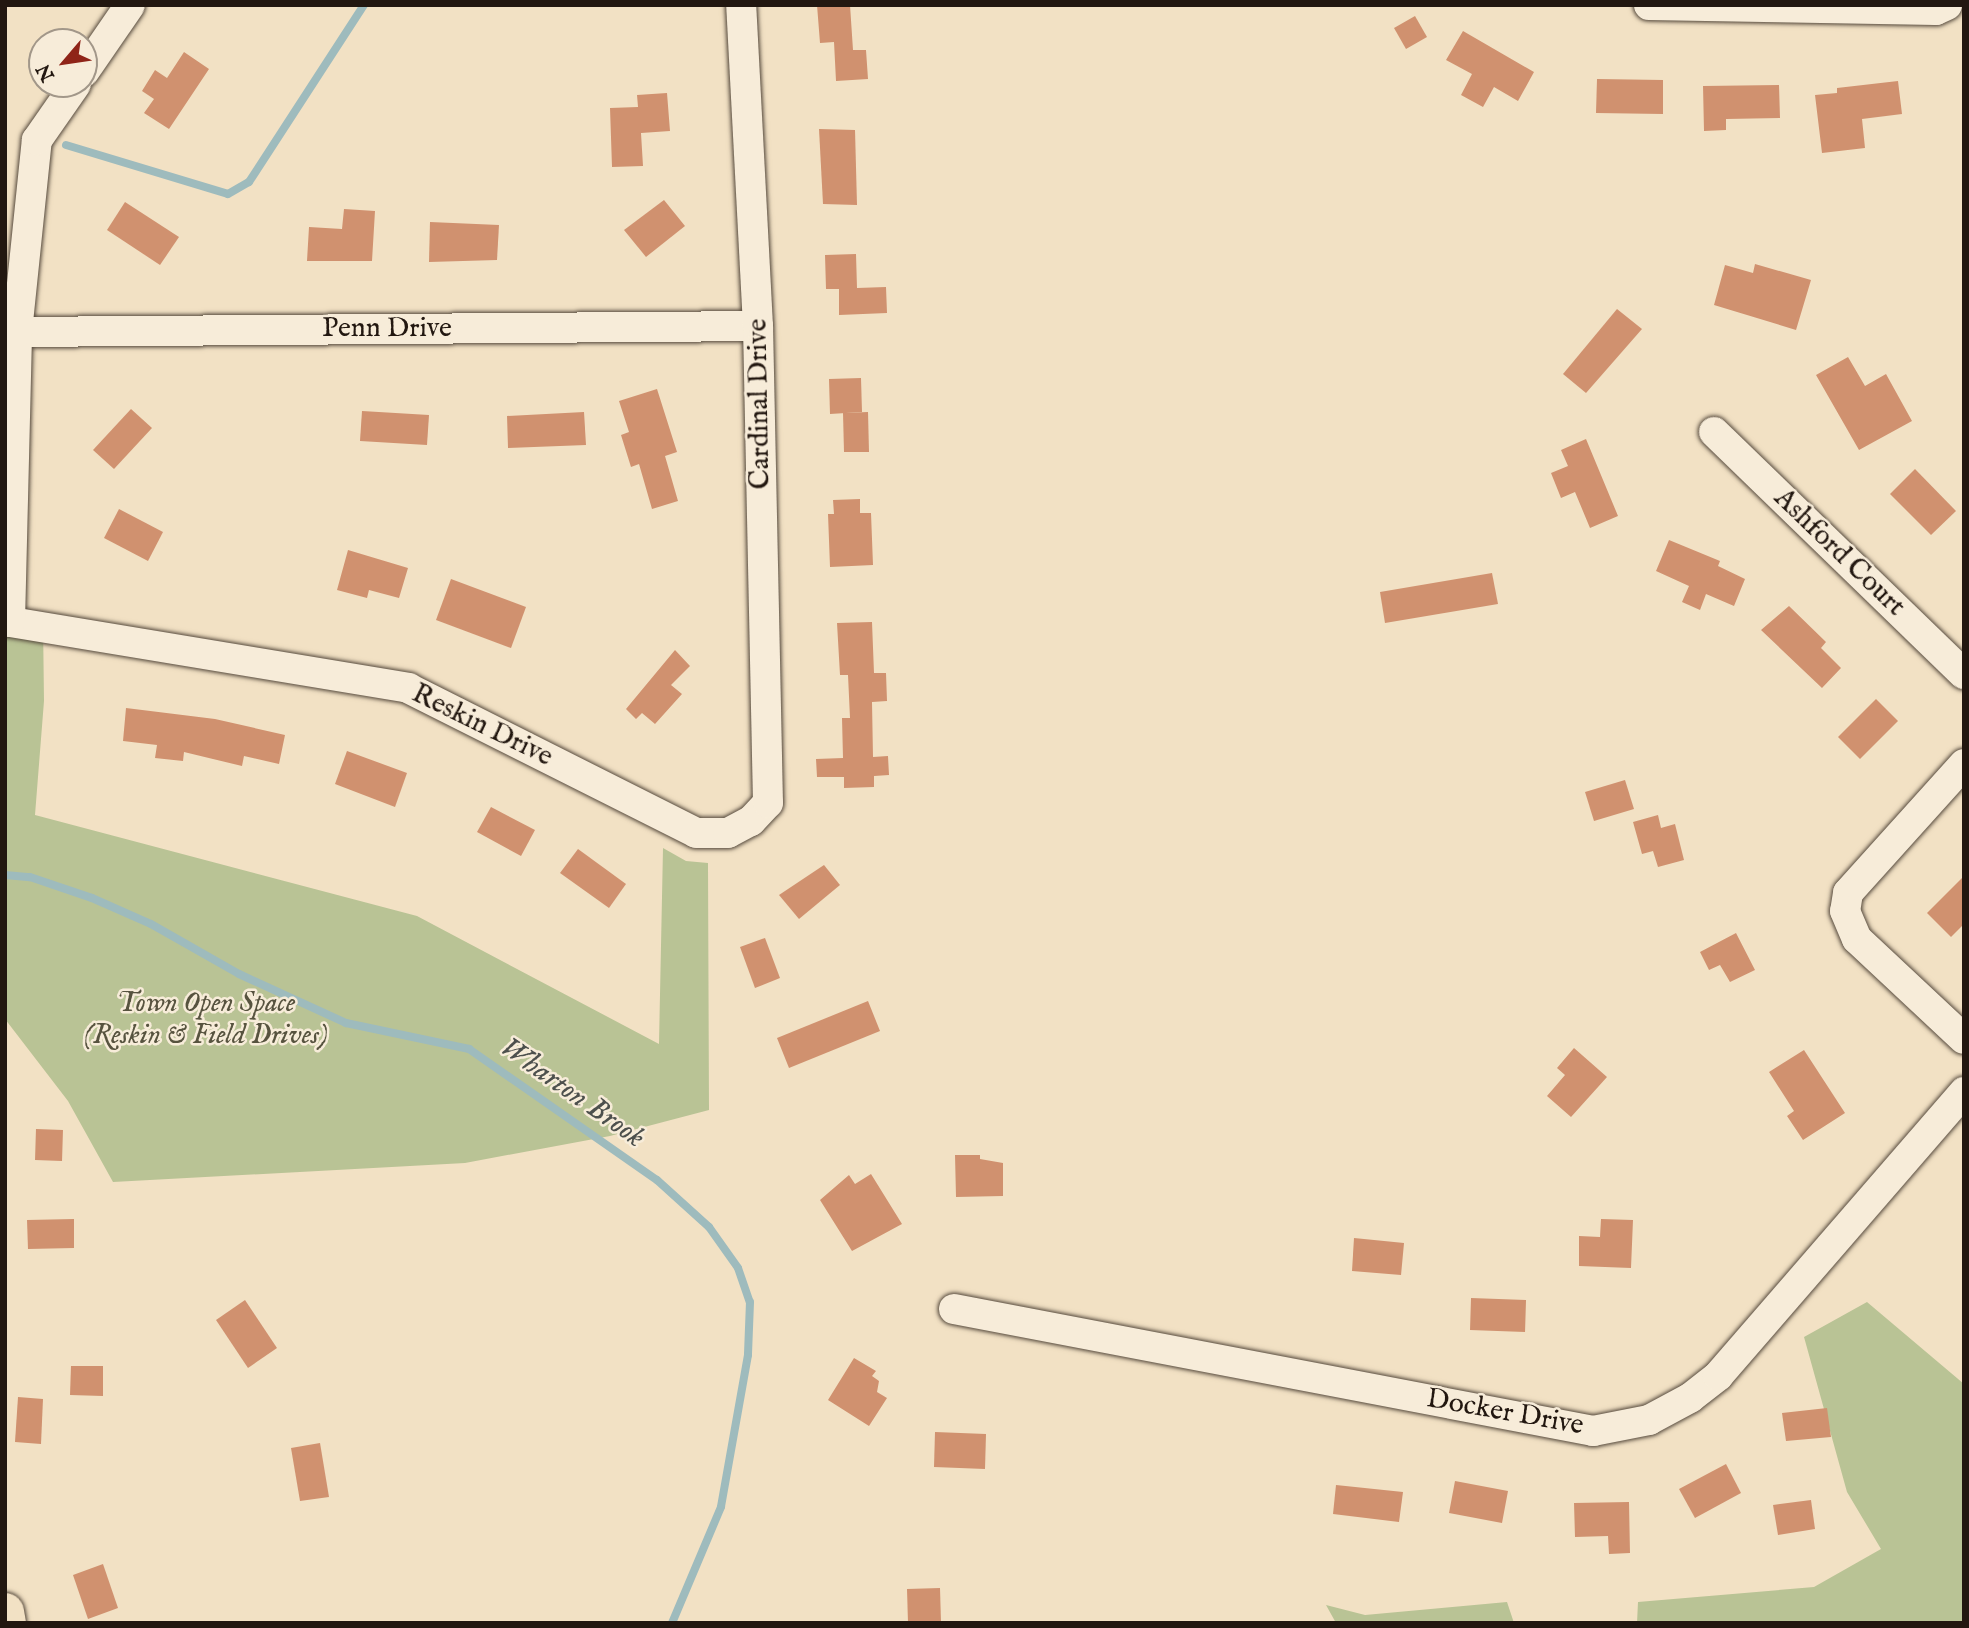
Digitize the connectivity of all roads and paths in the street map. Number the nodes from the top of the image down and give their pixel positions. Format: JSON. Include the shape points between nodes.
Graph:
{"nodes":[{"id":1,"x":130,"y":5,"type":"edge"},
{"id":2,"x":741,"y":5,"type":"edge"},
{"id":3,"x":1649,"y":5,"type":"edge"},
{"id":4,"x":1947,"y":5,"type":"edge"},
{"id":5,"x":98,"y":52,"type":"edge"},
{"id":6,"x":66,"y":98,"type":"edge"},
{"id":7,"x":758,"y":326,"type":"junction"},
{"id":8,"x":17,"y":332,"type":"junction"},
{"id":9,"x":1714,"y":432,"type":"dead end"},
{"id":10,"x":8,"y":622,"type":"edge"},
{"id":11,"x":1964,"y":674,"type":"edge"},
{"id":12,"x":1964,"y":764,"type":"edge"},
{"id":13,"x":768,"y":803,"type":"joint"},
{"id":14,"x":1964,"y":1040,"type":"edge"},
{"id":15,"x":1964,"y":1092,"type":"edge"},
{"id":16,"x":954,"y":1309,"type":"dead end"},
{"id":17,"x":5,"y":1612,"type":"edge"},
{"id":18,"x":7,"y":1623,"type":"edge"}],
"edges":[{"from":1,"to":5,"type":"street"},
{"from":2,"to":7,"type":"street","name":"Cardinal Drive"},
{"from":3,"to":4,"type":"street","via":[[1936,10]]},
{"from":6,"to":8,"type":"street","via":[[37,140]]},
{"from":7,"to":8,"type":"street","name":"Penn Drive"},
{"from":7,"to":13,"type":"street","name":"Cardinal Drive"},
{"from":8,"to":10,"type":"street"},
{"from":9,"to":11,"type":"street","name":"Ashford Court"},
{"from":10,"to":13,"type":"street","name":"Reskin Drive","via":[[408,688],[696,834],[728,833],[751,821]]},
{"from":12,"to":14,"type":"street","via":[[1849,893],[1845,911],[1857,939]]},
{"from":15,"to":16,"type":"street","name":"Docker Drive","via":[[1718,1376],[1690,1398],[1648,1420],[1593,1431]]},
{"from":17,"to":18,"type":"main road"}]}
